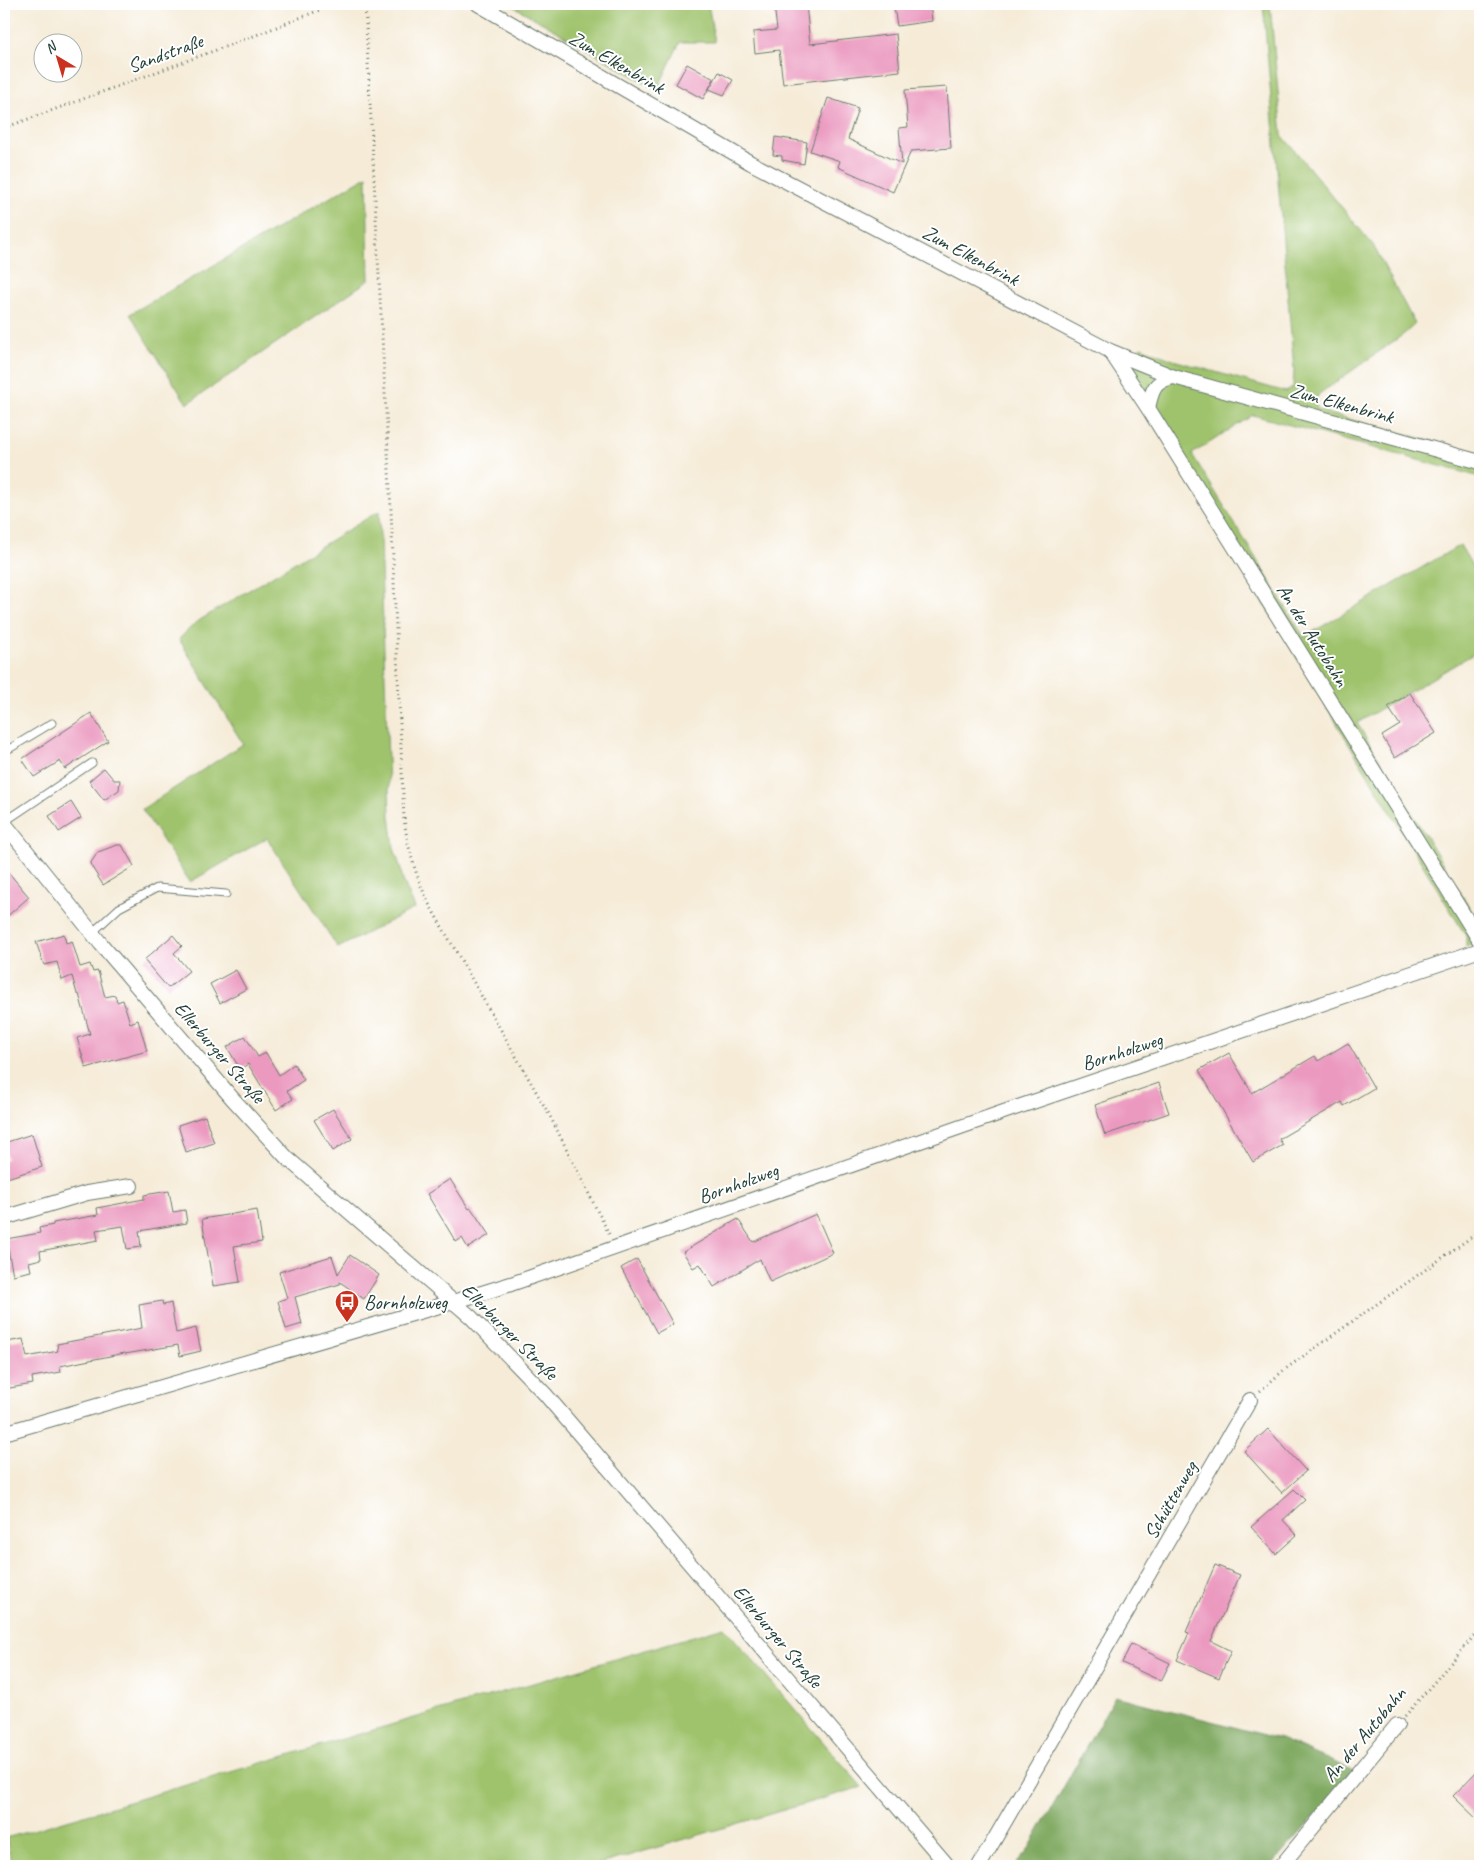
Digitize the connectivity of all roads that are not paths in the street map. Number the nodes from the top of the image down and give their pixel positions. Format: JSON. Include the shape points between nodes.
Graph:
{"nodes":[{"id":1,"x":478,"y":4,"type":"edge"},
{"id":2,"x":1110,"y":351,"type":"junction"},
{"id":3,"x":1174,"y":377,"type":"junction"},
{"id":4,"x":1148,"y":408,"type":"junction"},
{"id":5,"x":1480,"y":462,"type":"edge"},
{"id":6,"x":52,"y":722,"type":"dead end"},
{"id":7,"x":4,"y":752,"type":"edge"},
{"id":8,"x":92,"y":763,"type":"dead end"},
{"id":9,"x":4,"y":823,"type":"edge"},
{"id":10,"x":226,"y":894,"type":"dead end"},
{"id":11,"x":92,"y":933,"type":"junction"},
{"id":12,"x":1480,"y":941,"type":"edge"},
{"id":13,"x":1480,"y":950,"type":"edge"},
{"id":14,"x":131,"y":1186,"type":"dead end"},
{"id":15,"x":4,"y":1218,"type":"edge"},
{"id":16,"x":453,"y":1302,"type":"junction"},
{"id":17,"x":1250,"y":1400,"type":"road end"},
{"id":18,"x":4,"y":1433,"type":"edge"},
{"id":19,"x":1397,"y":1725,"type":"road end"},
{"id":20,"x":948,"y":1866,"type":"edge"},
{"id":21,"x":979,"y":1866,"type":"edge"},
{"id":22,"x":1281,"y":1866,"type":"edge"}],
"edges":[{"from":1,"to":2,"type":"street","name":"Zum Elkenbrink","via":[[751,163]]},
{"from":2,"to":3,"type":"street","name":"Zum Elkenbrink"},
{"from":2,"to":4,"type":"street","name":"An der Autobahn"},
{"from":3,"to":4,"type":"street","via":[[1157,384]]},
{"from":3,"to":5,"type":"street","name":"Zum Elkenbrink"},
{"from":4,"to":12,"type":"street","name":"An der Autobahn"},
{"from":6,"to":7,"type":"lane"},
{"from":8,"to":9,"type":"lane"},
{"from":9,"to":11,"type":"street","name":"Ellerburger Straße"},
{"from":10,"to":11,"type":"lane","via":[[157,888],[118,908]]},
{"from":11,"to":16,"type":"street","name":"Ellerburger Straße","via":[[286,1158]]},
{"from":13,"to":16,"type":"street","name":"Bornholzweg"},
{"from":14,"to":15,"type":"street","via":[[87,1193]]},
{"from":16,"to":18,"type":"street","name":"Bornholzweg"},
{"from":16,"to":20,"type":"street","name":"Ellerburger Straße","via":[[545,1394]]},
{"from":17,"to":21,"type":"street","name":"Schüttenweg"},
{"from":19,"to":22,"type":"street","name":"An der Autobahn"}]}
